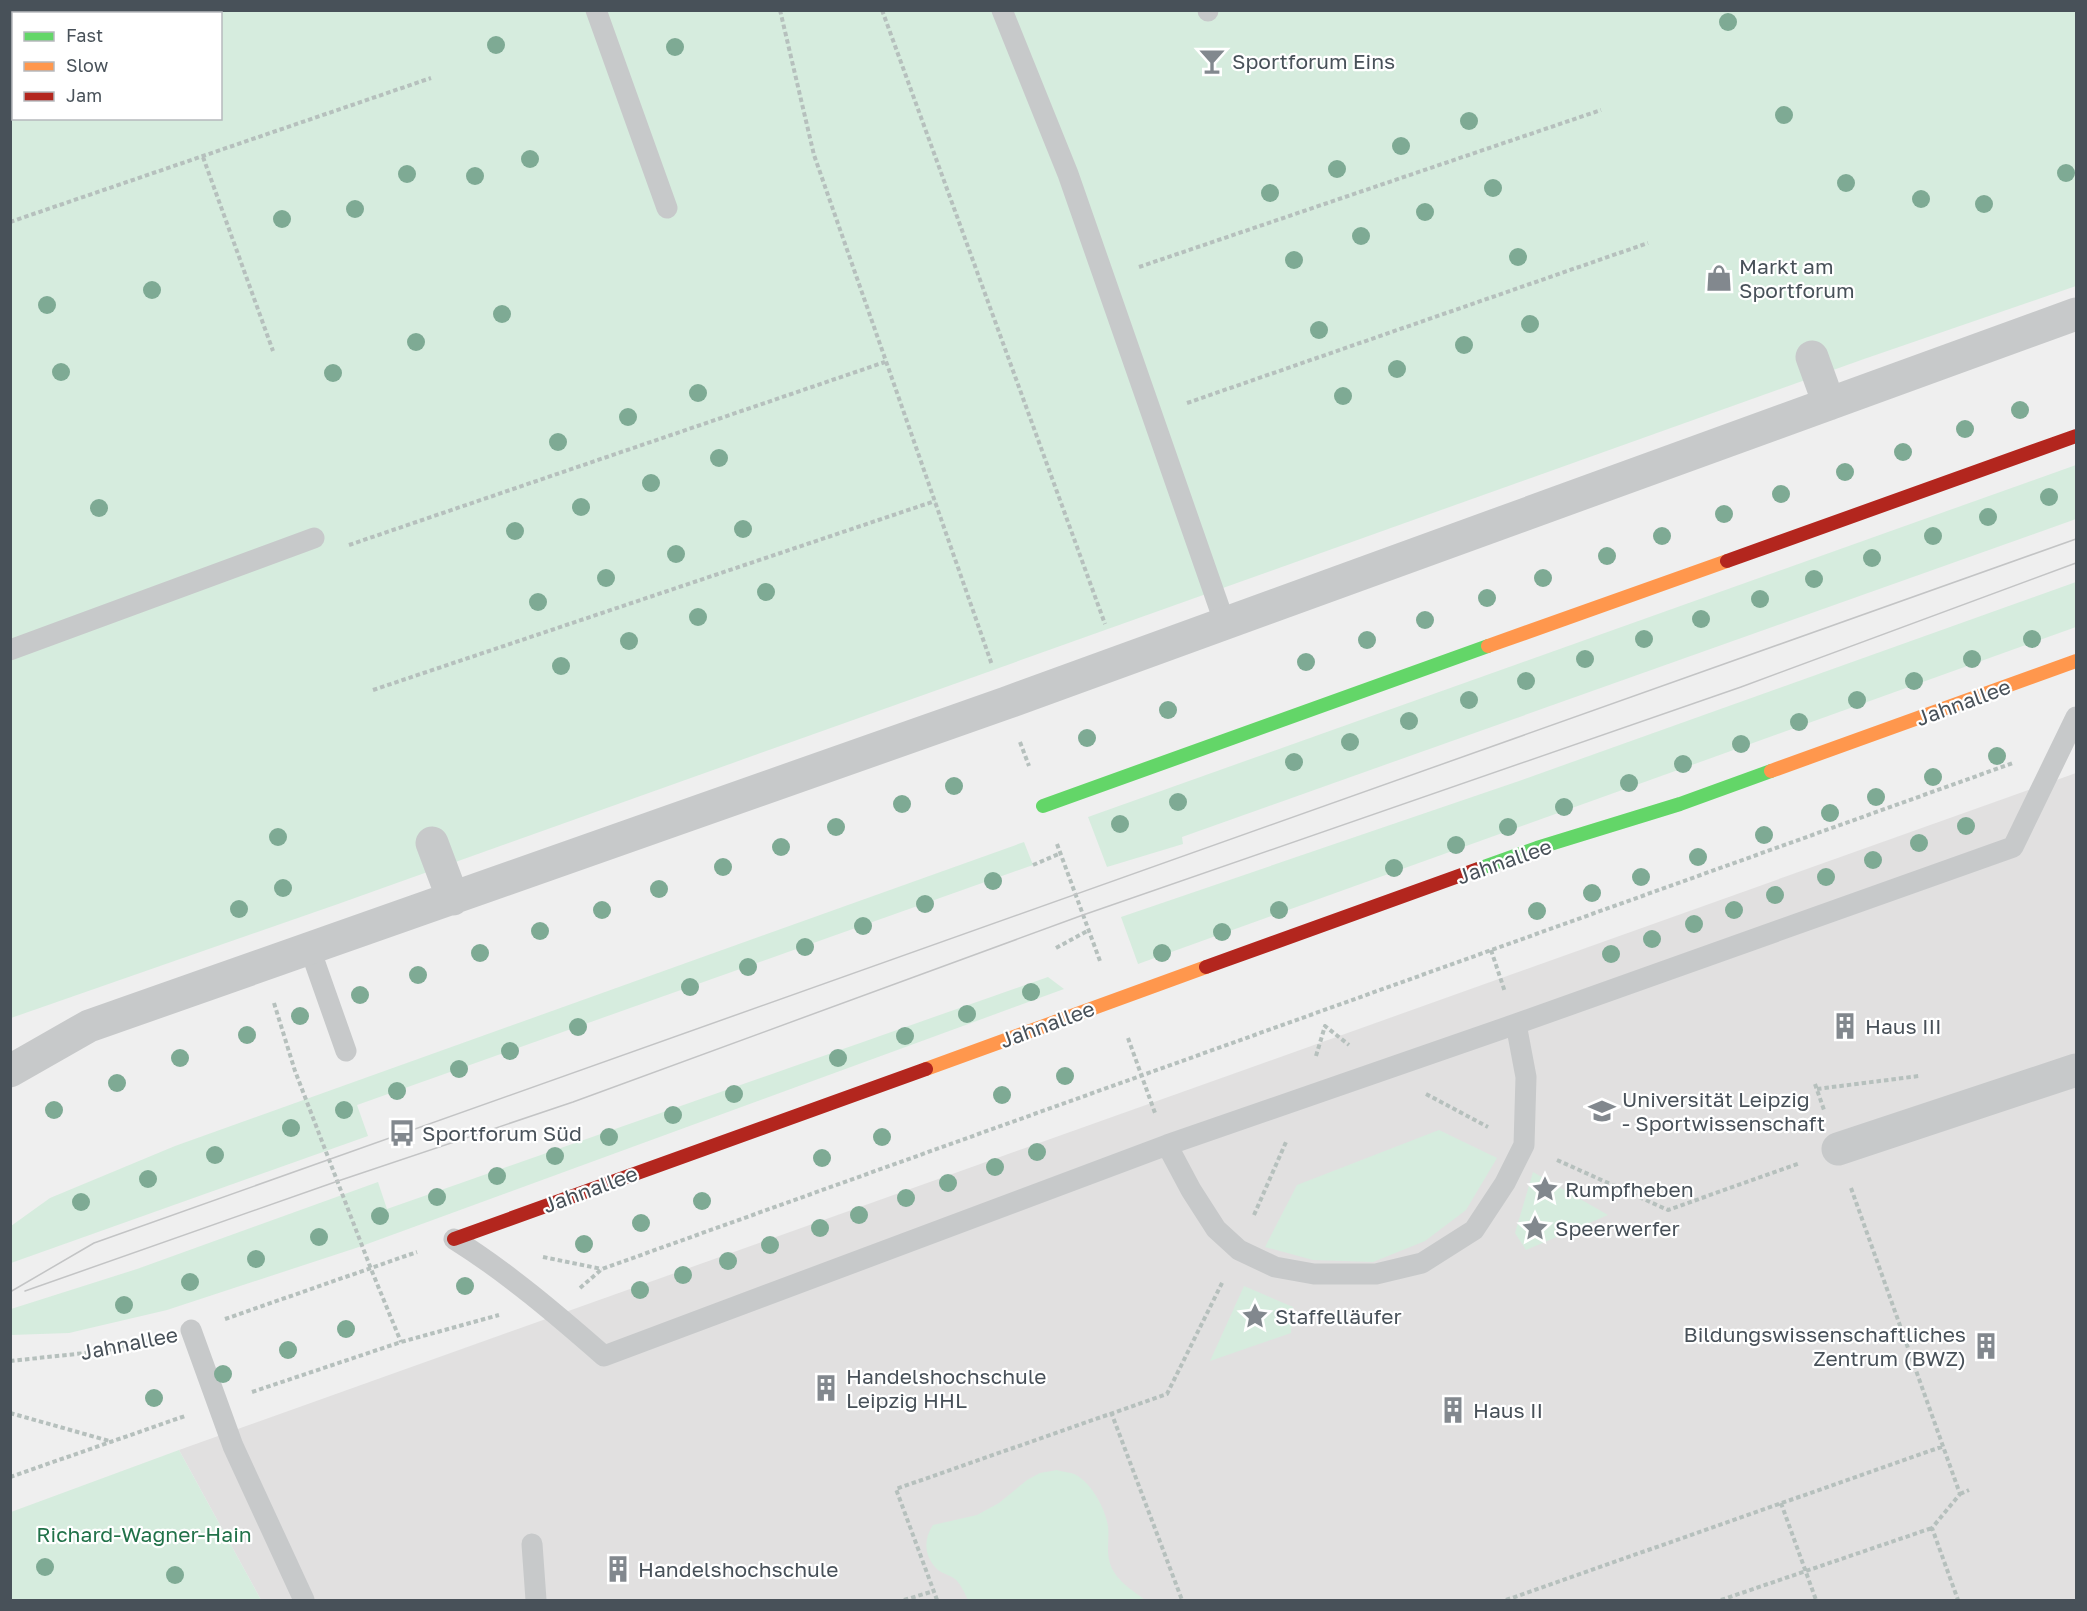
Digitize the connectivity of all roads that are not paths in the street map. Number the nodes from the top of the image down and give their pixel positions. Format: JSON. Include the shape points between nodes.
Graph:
{"nodes":[{"id":1,"x":596,"y":10,"type":"edge"},
{"id":2,"x":1002,"y":10,"type":"edge"},
{"id":3,"x":667,"y":208,"type":"dead end"},
{"id":4,"x":2076,"y":314,"type":"edge"},
{"id":5,"x":1812,"y":357,"type":"dead end"},
{"id":6,"x":1829,"y":404,"type":"junction"},
{"id":7,"x":2076,"y":436,"type":"edge"},
{"id":8,"x":314,"y":538,"type":"dead end"},
{"id":9,"x":1225,"y":624,"type":"junction"},
{"id":10,"x":10,"y":650,"type":"edge"},
{"id":11,"x":2076,"y":661,"type":"edge"},
{"id":12,"x":2076,"y":717,"type":"edge"},
{"id":13,"x":1043,"y":806,"type":"road end"},
{"id":14,"x":432,"y":843,"type":"dead end"},
{"id":15,"x":453,"y":899,"type":"junction"},
{"id":16,"x":310,"y":949,"type":"junction"},
{"id":17,"x":1516,"y":1024,"type":"junction"},
{"id":18,"x":346,"y":1051,"type":"dead end"},
{"id":19,"x":2076,"y":1070,"type":"edge"},
{"id":20,"x":10,"y":1071,"type":"edge"},
{"id":21,"x":1167,"y":1145,"type":"junction"},
{"id":22,"x":1838,"y":1149,"type":"road end"},
{"id":23,"x":454,"y":1239,"type":"joint"},
{"id":24,"x":191,"y":1330,"type":"road end"},
{"id":25,"x":532,"y":1544,"type":"dead end"},
{"id":26,"x":304,"y":1600,"type":"edge"},
{"id":27,"x":536,"y":1600,"type":"edge"}],
"edges":[{"from":1,"to":3,"type":"lane"},
{"from":2,"to":9,"type":"lane","via":[[1068,174]]},
{"from":4,"to":6,"type":"street"},
{"from":5,"to":6,"type":"street"},
{"from":6,"to":9,"type":"street"},
{"from":7,"to":13,"type":"main road"},
{"from":8,"to":10,"type":"lane"},
{"from":9,"to":15,"type":"street"},
{"from":11,"to":23,"type":"main road","name":"Jahnallee","via":[[1680,804],[1537,848]]},
{"from":12,"to":17,"type":"lane","via":[[2013,848]]},
{"from":14,"to":15,"type":"street"},
{"from":15,"to":16,"type":"street"},
{"from":16,"to":18,"type":"lane"},
{"from":16,"to":20,"type":"street","via":[[89,1026]]},
{"from":17,"to":21,"type":"lane"},
{"from":17,"to":21,"type":"lane","via":[[1526,1077],[1524,1145],[1474,1230],[1422,1263],[1376,1274],[1314,1274],[1275,1267],[1239,1250],[1216,1229]]},
{"from":19,"to":22,"type":"street"},
{"from":21,"to":23,"type":"lane","via":[[604,1356],[543,1303]]},
{"from":24,"to":26,"type":"lane","via":[[233,1446]]},
{"from":25,"to":27,"type":"lane"}]}
